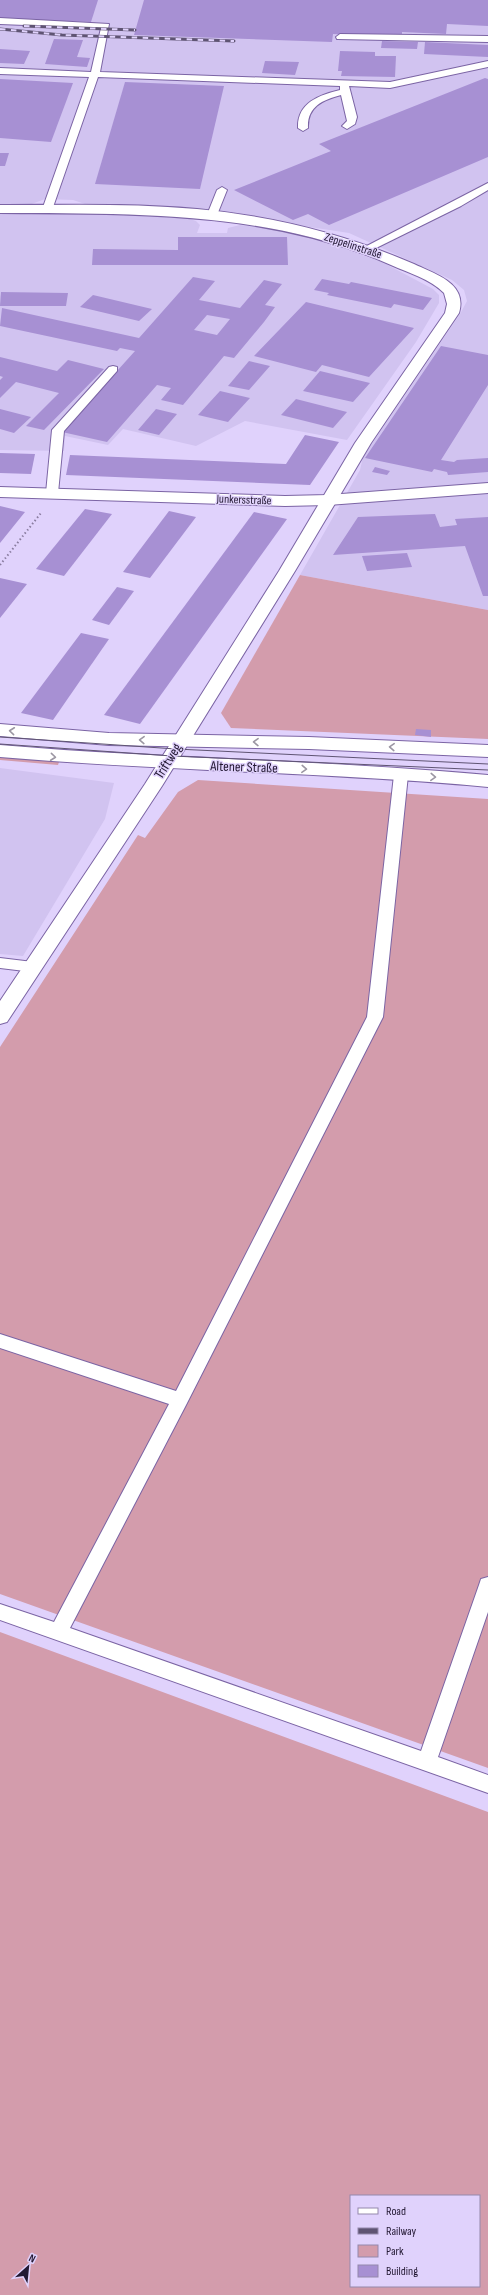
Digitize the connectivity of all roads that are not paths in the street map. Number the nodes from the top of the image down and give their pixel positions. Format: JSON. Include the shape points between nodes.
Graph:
{"nodes":[{"id":1,"x":0,"y":21,"type":"edge"},
{"id":2,"x":340,"y":37,"type":"dead end"},
{"id":3,"x":488,"y":39,"type":"edge"},
{"id":4,"x":488,"y":64,"type":"edge"},
{"id":5,"x":0,"y":71,"type":"edge"},
{"id":6,"x":95,"y":74,"type":"junction"},
{"id":7,"x":345,"y":88,"type":"junction"},
{"id":8,"x":346,"y":126,"type":"dead end"},
{"id":9,"x":303,"y":128,"type":"dead end"},
{"id":10,"x":488,"y":186,"type":"edge"},
{"id":11,"x":222,"y":190,"type":"dead end"},
{"id":12,"x":0,"y":210,"type":"edge"},
{"id":13,"x":47,"y":210,"type":"junction"},
{"id":14,"x":212,"y":215,"type":"junction"},
{"id":15,"x":366,"y":249,"type":"junction"},
{"id":16,"x":113,"y":369,"type":"dead end"},
{"id":17,"x":488,"y":488,"type":"edge"},
{"id":18,"x":0,"y":492,"type":"edge"},
{"id":19,"x":52,"y":493,"type":"junction"},
{"id":20,"x":328,"y":500,"type":"junction"},
{"id":21,"x":0,"y":730,"type":"edge"},
{"id":22,"x":181,"y":741,"type":"junction"},
{"id":23,"x":0,"y":751,"type":"edge"},
{"id":24,"x":488,"y":751,"type":"edge"},
{"id":25,"x":167,"y":764,"type":"junction"},
{"id":26,"x":401,"y":775,"type":"junction"},
{"id":27,"x":488,"y":781,"type":"edge"},
{"id":28,"x":0,"y":963,"type":"edge"},
{"id":29,"x":33,"y":967,"type":"junction"},
{"id":30,"x":0,"y":1017,"type":"edge"},
{"id":31,"x":0,"y":1341,"type":"edge"},
{"id":32,"x":180,"y":1400,"type":"junction"},
{"id":33,"x":488,"y":1584,"type":"edge"},
{"id":34,"x":0,"y":1612,"type":"edge"},
{"id":35,"x":58,"y":1633,"type":"junction"},
{"id":36,"x":427,"y":1761,"type":"junction"},
{"id":37,"x":488,"y":1784,"type":"edge"}],
"edges":[{"from":1,"to":6,"type":"lane","via":[[106,26]]},
{"from":2,"to":3,"type":"lane"},
{"from":4,"to":7,"type":"lane","via":[[390,85]]},
{"from":5,"to":6,"type":"lane"},
{"from":6,"to":7,"type":"lane"},
{"from":6,"to":13,"type":"lane"},
{"from":7,"to":8,"type":"lane","via":[[353,113],[352,122]]},
{"from":7,"to":9,"type":"lane","via":[[313,102],[301,120]]},
{"from":10,"to":15,"type":"lane"},
{"from":11,"to":14,"type":"lane"},
{"from":12,"to":13,"type":"street","name":"Zeppelinstraße"},
{"from":13,"to":14,"type":"street","name":"Zeppelinstraße","via":[[183,212]]},
{"from":14,"to":15,"type":"street","name":"Zeppelinstraße","via":[[306,231]]},
{"from":15,"to":20,"type":"street","name":"Zeppelinstraße","via":[[436,280],[454,295],[456,302],[452,313],[363,443]]},
{"from":16,"to":19,"type":"lane","via":[[58,430]]},
{"from":17,"to":20,"type":"street","name":"Junkersstraße"},
{"from":18,"to":19,"type":"street","name":"Junkersstraße"},
{"from":19,"to":20,"type":"street","name":"Junkersstraße","via":[[285,501]]},
{"from":20,"to":22,"type":"street","name":"Triftweg"},
{"from":22,"to":21,"type":"street","name":"Altener Straße","one_way":true,"via":[[94,738]]},
{"from":24,"to":22,"type":"street","name":"Altener Straße","one_way":true,"via":[[309,743]]},
{"from":22,"to":25,"type":"street","name":"Triftweg"},
{"from":23,"to":25,"type":"street","name":"Altener Straße","one_way":true,"via":[[74,759]]},
{"from":25,"to":26,"type":"street","name":"Altener Straße","one_way":true},
{"from":25,"to":29,"type":"street","name":"Triftweg"},
{"from":26,"to":27,"type":"street","name":"Altener Straße","one_way":true},
{"from":26,"to":32,"type":"lane","via":[[375,1017]]},
{"from":28,"to":29,"type":"lane"},
{"from":29,"to":30,"type":"street","name":"Triftweg"},
{"from":31,"to":32,"type":"lane"},
{"from":32,"to":35,"type":"lane"},
{"from":33,"to":36,"type":"lane"},
{"from":34,"to":35,"type":"lane"},
{"from":35,"to":36,"type":"lane"},
{"from":36,"to":37,"type":"lane"}]}
